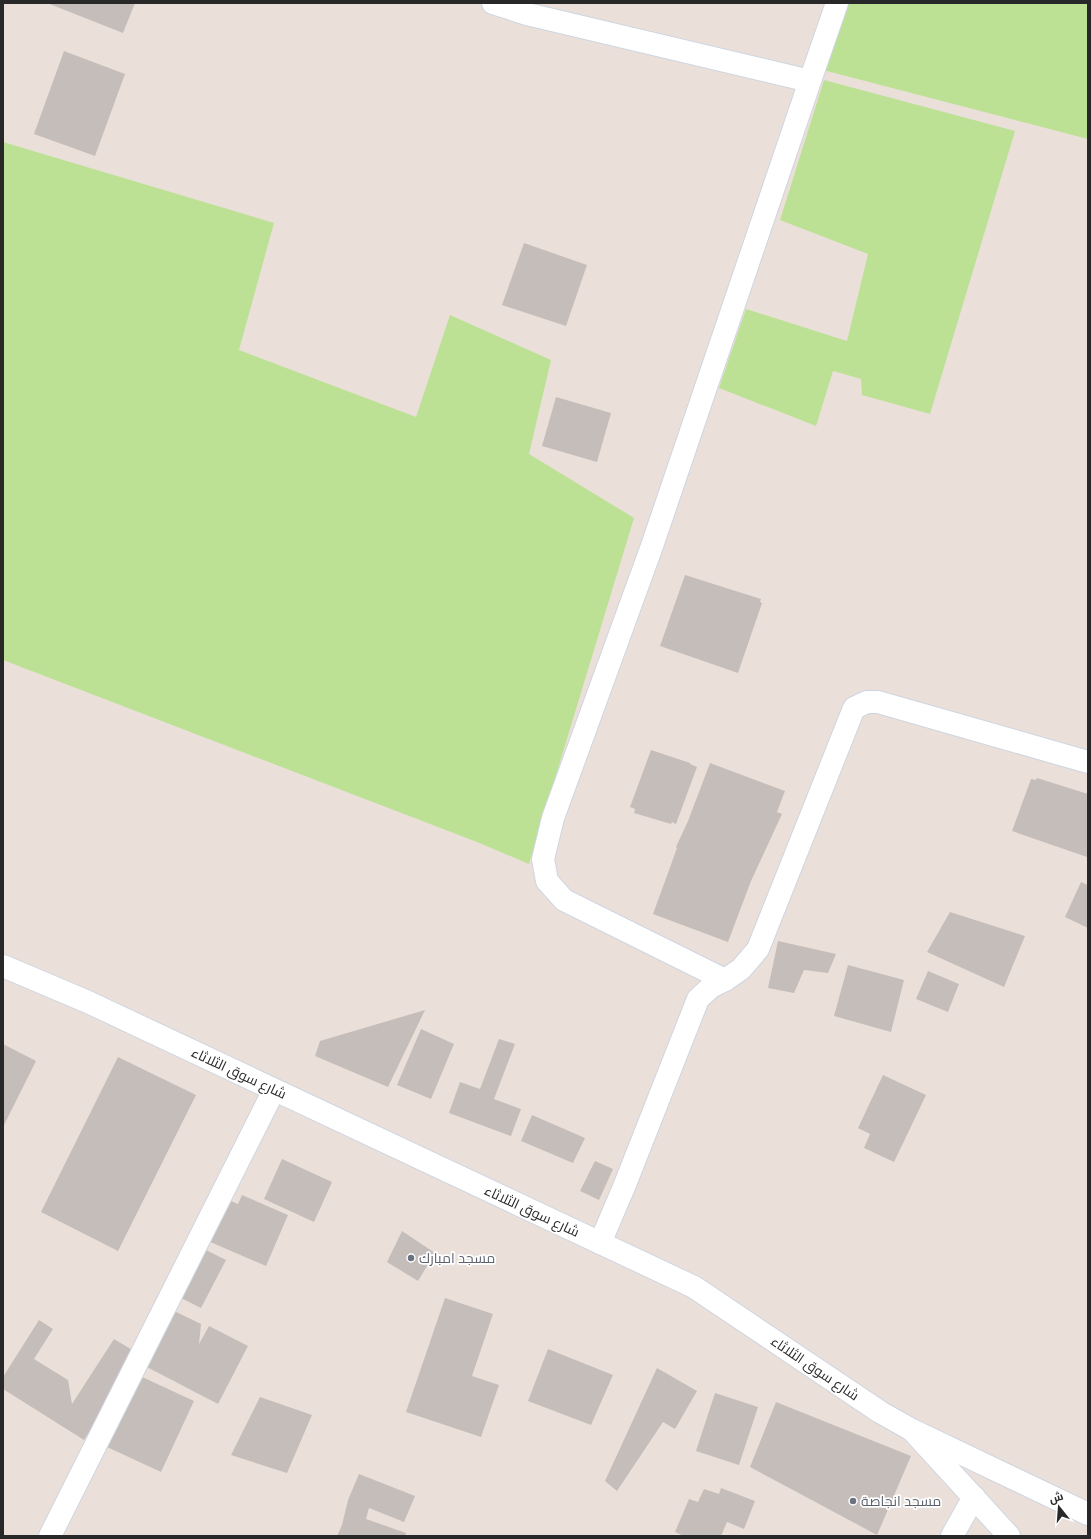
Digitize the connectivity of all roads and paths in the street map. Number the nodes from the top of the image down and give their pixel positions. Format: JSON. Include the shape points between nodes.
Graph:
{"nodes":[{"id":1,"x":493,"y":3,"type":"edge"},
{"id":2,"x":837,"y":3,"type":"edge"},
{"id":3,"x":810,"y":81,"type":"junction"},
{"id":4,"x":1088,"y":762,"type":"edge"},
{"id":5,"x":3,"y":966,"type":"edge"},
{"id":6,"x":725,"y":980,"type":"junction"},
{"id":7,"x":274,"y":1090,"type":"junction"},
{"id":8,"x":600,"y":1243,"type":"junction"},
{"id":9,"x":912,"y":1430,"type":"junction"},
{"id":10,"x":974,"y":1497,"type":"junction"},
{"id":11,"x":1088,"y":1514,"type":"edge"},
{"id":12,"x":50,"y":1536,"type":"edge"},
{"id":13,"x":952,"y":1536,"type":"edge"},
{"id":14,"x":1009,"y":1536,"type":"edge"}],
"edges":[{"from":1,"to":3,"type":"street","via":[[527,14]]},
{"from":2,"to":3,"type":"street"},
{"from":3,"to":6,"type":"street","via":[[652,546],[553,818],[543,859],[547,881],[564,900]]},
{"from":4,"to":6,"type":"street","via":[[878,702],[867,702],[854,708],[758,949],[741,969]]},
{"from":5,"to":7,"type":"street","name":"شارع سوق الثلاثاء","via":[[88,1002]]},
{"from":6,"to":8,"type":"street","via":[[711,987],[698,999]]},
{"from":7,"to":8,"type":"street","name":"شارع سوق الثلاثاء"},
{"from":7,"to":12,"type":"street"},
{"from":8,"to":9,"type":"street","name":"شارع سوق الثلاثاء","via":[[694,1287],[880,1412]]},
{"from":9,"to":10,"type":"street","name":"شارع سوق الثلاثاء"},
{"from":9,"to":11,"type":"street"},
{"from":10,"to":13,"type":"street"},
{"from":10,"to":14,"type":"street","name":"شارع سوق الثلاثاء"}]}
